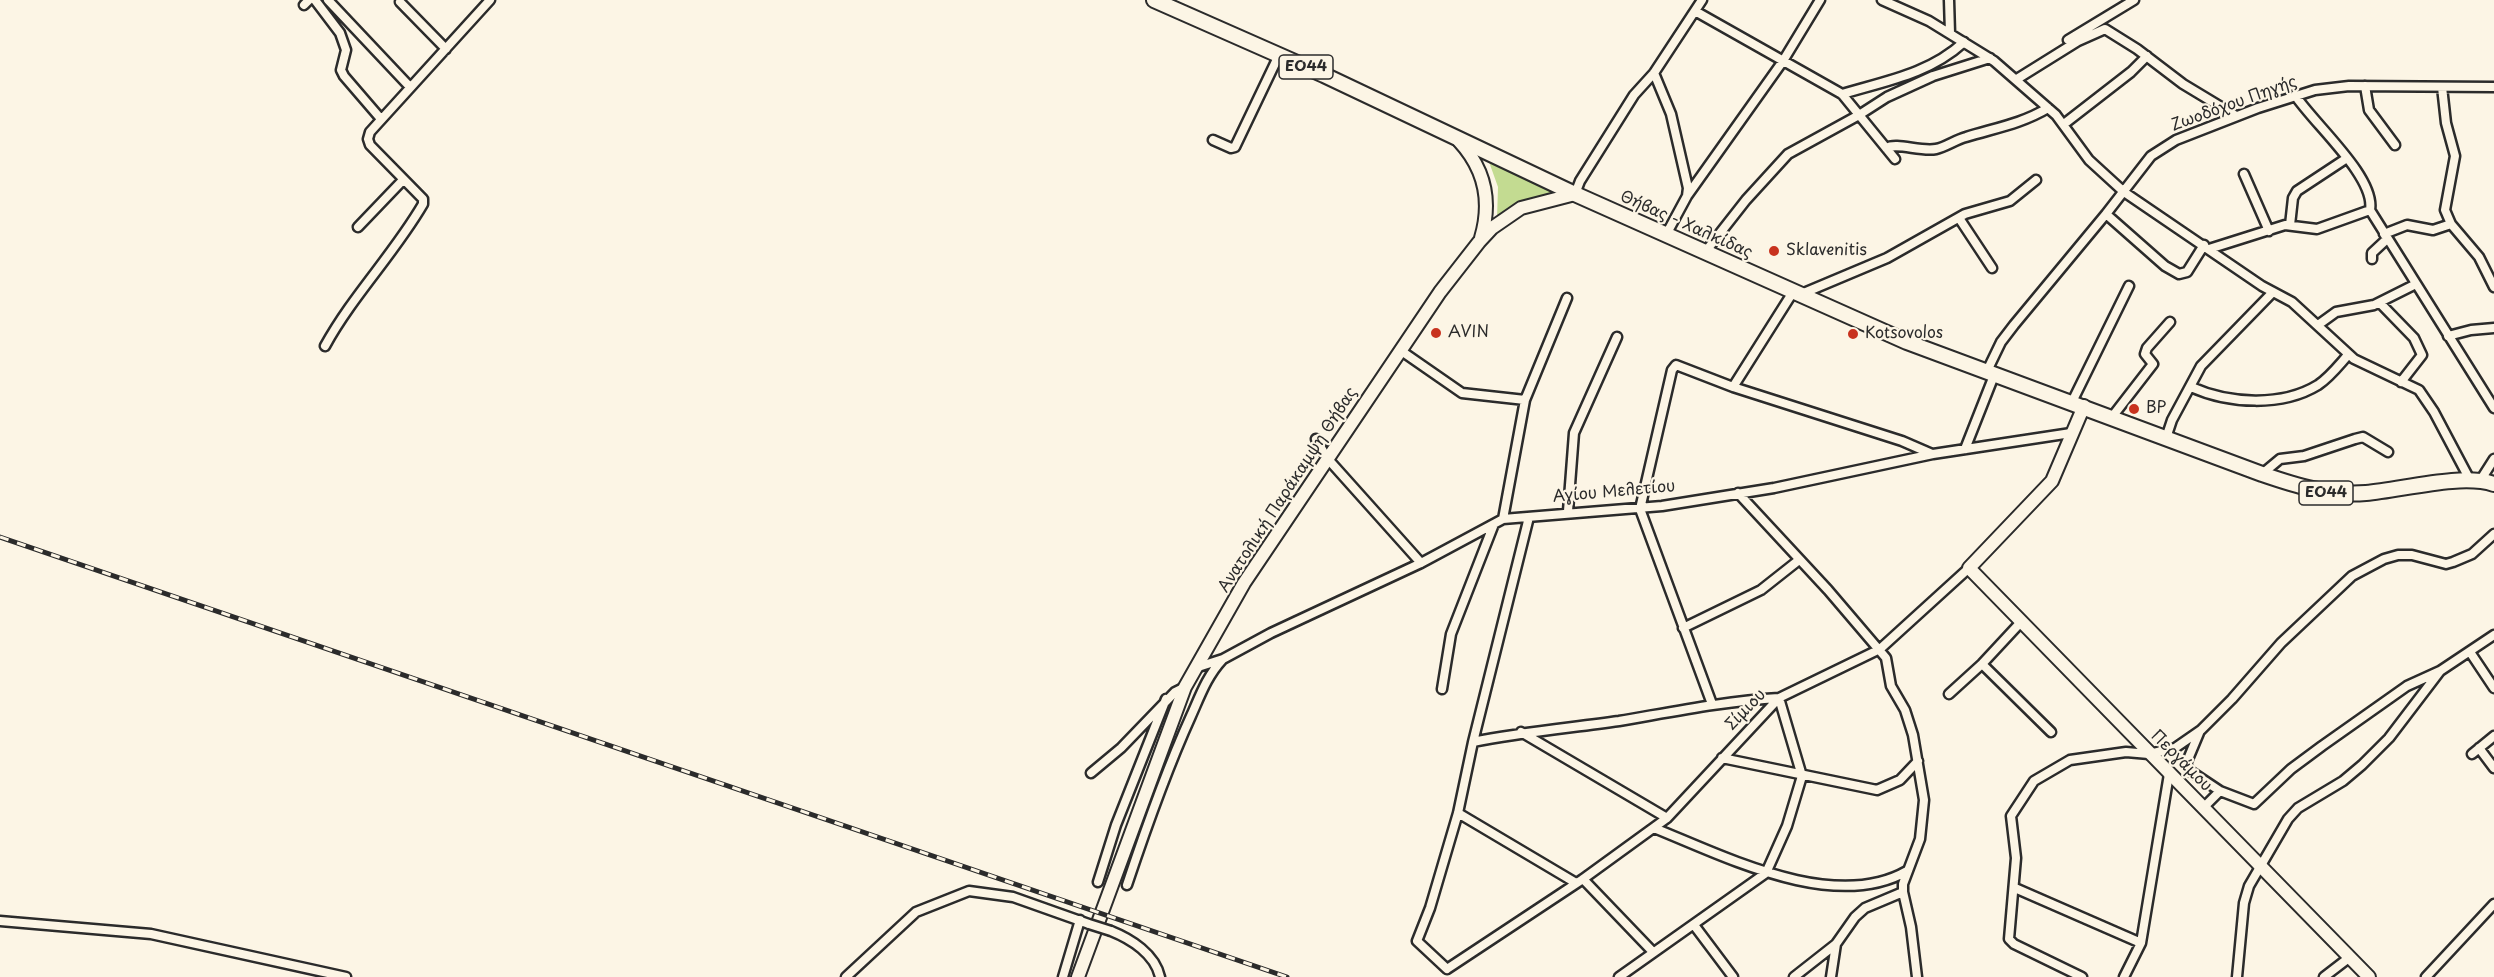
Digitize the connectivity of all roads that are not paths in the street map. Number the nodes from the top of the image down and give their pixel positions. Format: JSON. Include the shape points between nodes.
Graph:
{"nodes":[{"id":1,"x":315,"y":0,"type":"edge"},
{"id":2,"x":328,"y":0,"type":"edge"},
{"id":3,"x":490,"y":0,"type":"edge"},
{"id":4,"x":1154,"y":0,"type":"edge"},
{"id":5,"x":1702,"y":0,"type":"edge"},
{"id":6,"x":1820,"y":0,"type":"edge"},
{"id":7,"x":1882,"y":0,"type":"edge"},
{"id":8,"x":1949,"y":0,"type":"edge"},
{"id":9,"x":2134,"y":0,"type":"edge"},
{"id":10,"x":400,"y":3,"type":"dead end"},
{"id":11,"x":1695,"y":11,"type":"junction"},
{"id":12,"x":1950,"y":33,"type":"junction"},
{"id":13,"x":1964,"y":42,"type":"junction"},
{"id":14,"x":446,"y":49,"type":"junction"},
{"id":15,"x":1279,"y":56,"type":"junction"},
{"id":16,"x":2147,"y":56,"type":"junction"},
{"id":17,"x":1990,"y":58,"type":"junction"},
{"id":18,"x":1783,"y":61,"type":"junction"},
{"id":19,"x":1654,"y":73,"type":"junction"},
{"id":20,"x":2015,"y":78,"type":"junction"},
{"id":21,"x":2365,"y":86,"type":"junction"},
{"id":22,"x":410,"y":87,"type":"junction"},
{"id":23,"x":2442,"y":87,"type":"junction"},
{"id":24,"x":2494,"y":87,"type":"edge"},
{"id":25,"x":1842,"y":94,"type":"junction"},
{"id":26,"x":2295,"y":95,"type":"junction"},
{"id":27,"x":2048,"y":108,"type":"junction"},
{"id":28,"x":1859,"y":115,"type":"junction"},
{"id":29,"x":2236,"y":116,"type":"junction"},
{"id":30,"x":381,"y":118,"type":"junction"},
{"id":31,"x":2064,"y":124,"type":"junction"},
{"id":32,"x":1456,"y":137,"type":"junction"},
{"id":33,"x":1213,"y":140,"type":"dead end"},
{"id":34,"x":2395,"y":145,"type":"dead end"},
{"id":35,"x":1886,"y":148,"type":"junction"},
{"id":36,"x":2348,"y":158,"type":"junction"},
{"id":37,"x":1895,"y":159,"type":"dead end"},
{"id":38,"x":2244,"y":174,"type":"dead end"},
{"id":39,"x":403,"y":180,"type":"junction"},
{"id":40,"x":2036,"y":180,"type":"dead end"},
{"id":41,"x":2124,"y":192,"type":"junction"},
{"id":42,"x":1575,"y":194,"type":"junction"},
{"id":43,"x":1687,"y":196,"type":"junction"},
{"id":44,"x":2370,"y":210,"type":"junction"},
{"id":45,"x":2106,"y":214,"type":"junction"},
{"id":46,"x":1959,"y":218,"type":"junction"},
{"id":47,"x":2451,"y":224,"type":"junction"},
{"id":48,"x":2290,"y":225,"type":"junction"},
{"id":49,"x":358,"y":227,"type":"dead end"},
{"id":50,"x":2269,"y":231,"type":"junction"},
{"id":51,"x":1667,"y":233,"type":"junction"},
{"id":52,"x":2386,"y":237,"type":"junction"},
{"id":53,"x":1479,"y":242,"type":"junction"},
{"id":54,"x":2206,"y":247,"type":"junction"},
{"id":55,"x":1706,"y":251,"type":"junction"},
{"id":56,"x":2372,"y":259,"type":"dead end"},
{"id":57,"x":1992,"y":268,"type":"dead end"},
{"id":58,"x":2416,"y":284,"type":"junction"},
{"id":59,"x":2129,"y":286,"type":"dead end"},
{"id":60,"x":2493,"y":287,"type":"edge"},
{"id":61,"x":2272,"y":292,"type":"junction"},
{"id":62,"x":1796,"y":294,"type":"junction"},
{"id":63,"x":1567,"y":297,"type":"dead end"},
{"id":64,"x":2380,"y":303,"type":"junction"},
{"id":65,"x":2170,"y":322,"type":"dead end"},
{"id":66,"x":2318,"y":325,"type":"junction"},
{"id":67,"x":2494,"y":328,"type":"edge"},
{"id":68,"x":2448,"y":336,"type":"junction"},
{"id":69,"x":1617,"y":337,"type":"dead end"},
{"id":70,"x":325,"y":346,"type":"dead end"},
{"id":71,"x":1401,"y":350,"type":"junction"},
{"id":72,"x":2348,"y":355,"type":"junction"},
{"id":73,"x":1991,"y":372,"type":"junction"},
{"id":74,"x":2401,"y":382,"type":"junction"},
{"id":75,"x":1733,"y":387,"type":"junction"},
{"id":76,"x":2191,"y":387,"type":"junction"},
{"id":77,"x":1525,"y":400,"type":"junction"},
{"id":78,"x":2078,"y":404,"type":"junction"},
{"id":79,"x":2494,"y":408,"type":"edge"},
{"id":80,"x":2112,"y":417,"type":"junction"},
{"id":81,"x":2072,"y":433,"type":"junction"},
{"id":82,"x":2166,"y":438,"type":"junction"},
{"id":83,"x":1316,"y":439,"type":"dead end"},
{"id":84,"x":1965,"y":448,"type":"junction"},
{"id":85,"x":2388,"y":452,"type":"dead end"},
{"id":86,"x":1933,"y":454,"type":"junction"},
{"id":87,"x":1327,"y":458,"type":"junction"},
{"id":88,"x":2494,"y":459,"type":"edge"},
{"id":89,"x":2262,"y":474,"type":"junction"},
{"id":90,"x":2482,"y":481,"type":"edge"},
{"id":91,"x":1738,"y":493,"type":"junction"},
{"id":92,"x":1640,"y":509,"type":"junction"},
{"id":93,"x":1568,"y":511,"type":"junction"},
{"id":94,"x":1529,"y":517,"type":"junction"},
{"id":95,"x":1503,"y":519,"type":"junction"},
{"id":96,"x":1494,"y":524,"type":"junction"},
{"id":97,"x":2494,"y":534,"type":"edge"},
{"id":98,"x":1799,"y":560,"type":"junction"},
{"id":99,"x":1421,"y":563,"type":"junction"},
{"id":100,"x":1969,"y":568,"type":"junction"},
{"id":101,"x":2021,"y":622,"type":"junction"},
{"id":102,"x":1683,"y":628,"type":"junction"},
{"id":103,"x":2494,"y":635,"type":"edge"},
{"id":104,"x":1880,"y":649,"type":"junction"},
{"id":105,"x":2470,"y":652,"type":"junction"},
{"id":106,"x":1222,"y":659,"type":"junction"},
{"id":107,"x":1982,"y":664,"type":"junction"},
{"id":108,"x":1195,"y":668,"type":"junction"},
{"id":109,"x":2440,"y":671,"type":"junction"},
{"id":110,"x":1185,"y":687,"type":"junction"},
{"id":111,"x":2494,"y":688,"type":"edge"},
{"id":112,"x":1442,"y":689,"type":"dead end"},
{"id":113,"x":1949,"y":694,"type":"dead end"},
{"id":114,"x":1779,"y":698,"type":"junction"},
{"id":115,"x":1166,"y":699,"type":"junction"},
{"id":116,"x":1712,"y":704,"type":"junction"},
{"id":117,"x":2201,"y":730,"type":"junction"},
{"id":118,"x":1521,"y":732,"type":"junction"},
{"id":119,"x":2051,"y":732,"type":"dead end"},
{"id":120,"x":2494,"y":736,"type":"edge"},
{"id":121,"x":1473,"y":742,"type":"junction"},
{"id":122,"x":2149,"y":754,"type":"junction"},
{"id":123,"x":1722,"y":758,"type":"junction"},
{"id":124,"x":1918,"y":761,"type":"junction"},
{"id":125,"x":2494,"y":768,"type":"edge"},
{"id":126,"x":1091,"y":773,"type":"dead end"},
{"id":127,"x":2169,"y":774,"type":"junction"},
{"id":128,"x":1802,"y":776,"type":"junction"},
{"id":129,"x":2220,"y":791,"type":"junction"},
{"id":130,"x":2204,"y":807,"type":"junction"},
{"id":131,"x":1458,"y":813,"type":"junction"},
{"id":132,"x":1667,"y":819,"type":"junction"},
{"id":133,"x":1654,"y":828,"type":"junction"},
{"id":134,"x":2260,"y":864,"type":"junction"},
{"id":135,"x":1907,"y":871,"type":"junction"},
{"id":136,"x":1766,"y":873,"type":"junction"},
{"id":137,"x":1580,"y":881,"type":"junction"},
{"id":138,"x":1098,"y":882,"type":"dead end"},
{"id":139,"x":1127,"y":885,"type":"dead end"},
{"id":140,"x":2015,"y":888,"type":"junction"},
{"id":141,"x":1903,"y":892,"type":"junction"},
{"id":142,"x":2494,"y":903,"type":"edge"},
{"id":143,"x":1080,"y":920,"type":"junction"},
{"id":144,"x":0,"y":921,"type":"edge"},
{"id":145,"x":1694,"y":925,"type":"junction"},
{"id":146,"x":2141,"y":943,"type":"junction"},
{"id":147,"x":1836,"y":944,"type":"junction"},
{"id":148,"x":1653,"y":952,"type":"junction"},
{"id":149,"x":2350,"y":957,"type":"junction"},
{"id":150,"x":1445,"y":973,"type":"edge"},
{"id":151,"x":2079,"y":976,"type":"edge"},
{"id":152,"x":346,"y":977,"type":"edge"},
{"id":153,"x":846,"y":977,"type":"edge"},
{"id":154,"x":1063,"y":977,"type":"edge"},
{"id":155,"x":1078,"y":977,"type":"edge"},
{"id":156,"x":1160,"y":977,"type":"edge"},
{"id":157,"x":1619,"y":977,"type":"edge"},
{"id":158,"x":1733,"y":977,"type":"edge"},
{"id":159,"x":1794,"y":977,"type":"edge"},
{"id":160,"x":1831,"y":977,"type":"edge"},
{"id":161,"x":1917,"y":977,"type":"edge"},
{"id":162,"x":2124,"y":977,"type":"edge"},
{"id":163,"x":2237,"y":977,"type":"edge"},
{"id":164,"x":2324,"y":977,"type":"edge"},
{"id":165,"x":2369,"y":977,"type":"edge"},
{"id":166,"x":2426,"y":977,"type":"edge"}],
"edges":[{"from":1,"to":30,"type":"street","via":[[340,33],[346,50],[341,70],[344,76]]},
{"from":2,"to":22,"type":"street"},
{"from":3,"to":14,"type":"street"},
{"from":4,"to":15,"type":"main road","name":"Θήβας - Χαλκίδας","number":"ΕΟ44"},
{"from":5,"to":11,"type":"street"},
{"from":6,"to":18,"type":"street"},
{"from":7,"to":12,"type":"street"},
{"from":8,"to":12,"type":"street"},
{"from":9,"to":20,"type":"street","via":[[2046,53]]},
{"from":10,"to":14,"type":"street"},
{"from":11,"to":18,"type":"street"},
{"from":11,"to":19,"type":"street"},
{"from":12,"to":13,"type":"street"},
{"from":13,"to":17,"type":"street"},
{"from":13,"to":25,"type":"street","via":[[1949,56],[1919,72]]},
{"from":14,"to":22,"type":"street"},
{"from":15,"to":32,"type":"main road","name":"Θήβας - Χαλκίδας","number":"ΕΟ44"},
{"from":15,"to":33,"type":"street","via":[[1235,147]]},
{"from":16,"to":20,"type":"street","via":[[2112,32],[2097,30]]},
{"from":16,"to":29,"type":"street"},
{"from":16,"to":31,"type":"street"},
{"from":17,"to":20,"type":"street"},
{"from":17,"to":28,"type":"street","via":[[1933,76]]},
{"from":18,"to":25,"type":"street"},
{"from":18,"to":43,"type":"street"},
{"from":19,"to":42,"type":"street","via":[[1634,95]]},
{"from":19,"to":43,"type":"street","via":[[1671,114],[1684,164]]},
{"from":20,"to":27,"type":"street"},
{"from":21,"to":23,"type":"street","name":"Ζωοδόχου Πηγής"},
{"from":21,"to":26,"type":"street","name":"Ζωοδόχου Πηγής"},
{"from":21,"to":34,"type":"street","via":[[2369,110]]},
{"from":22,"to":30,"type":"street"},
{"from":23,"to":24,"type":"street","name":"Ζωοδόχου Πηγής"},
{"from":23,"to":47,"type":"street","via":[[2455,156],[2445,210]]},
{"from":25,"to":28,"type":"street"},
{"from":26,"to":29,"type":"street","name":"Ζωοδόχου Πηγής"},
{"from":26,"to":36,"type":"street","via":[[2307,114]]},
{"from":27,"to":31,"type":"street"},
{"from":27,"to":35,"type":"street","via":[[2016,124],[1937,149],[1919,151],[1896,145]]},
{"from":28,"to":35,"type":"street"},
{"from":28,"to":55,"type":"street","via":[[1788,154]]},
{"from":29,"to":41,"type":"street","name":"Ζωοδόχου Πηγής","via":[[2161,148]]},
{"from":30,"to":39,"type":"street","via":[[370,132],[370,145]]},
{"from":31,"to":41,"type":"street","via":[[2090,160]]},
{"from":32,"to":42,"type":"main road","name":"Θήβας - Χαλκίδας","number":"ΕΟ44"},
{"from":32,"to":53,"type":"main road","via":[[1474,160],[1485,186],[1485,224]]},
{"from":35,"to":37,"type":"street"},
{"from":36,"to":44,"type":"street","via":[[2372,201]]},
{"from":36,"to":48,"type":"street","via":[[2297,191]]},
{"from":38,"to":50,"type":"street"},
{"from":39,"to":49,"type":"street"},
{"from":39,"to":70,"type":"street","via":[[423,199],[423,204]]},
{"from":40,"to":46,"type":"street","via":[[2010,201]]},
{"from":41,"to":45,"type":"street","name":"Ζωοδόχου Πηγής"},
{"from":41,"to":54,"type":"street"},
{"from":42,"to":51,"type":"main road","name":"Θήβας - Χαλκίδας","number":"ΕΟ44"},
{"from":42,"to":53,"type":"main road","name":"Ανατολική Παράκαμψη Θήβας","via":[[1521,208]]},
{"from":43,"to":51,"type":"street"},
{"from":44,"to":48,"type":"street","via":[[2317,229]]},
{"from":44,"to":52,"type":"street"},
{"from":45,"to":54,"type":"street","via":[[2179,274],[2187,272]]},
{"from":45,"to":73,"type":"street","name":"Ζωοδόχου Πηγής","via":[[2001,342]]},
{"from":46,"to":57,"type":"street"},
{"from":46,"to":62,"type":"street","via":[[1887,258]]},
{"from":47,"to":52,"type":"street","via":[[2433,230],[2407,225]]},
{"from":47,"to":60,"type":"street","via":[[2479,257]]},
{"from":48,"to":50,"type":"street"},
{"from":50,"to":54,"type":"street"},
{"from":51,"to":55,"type":"main road","name":"Θήβας - Χαλκίδας","number":"ΕΟ44"},
{"from":52,"to":56,"type":"street","via":[[2372,253]]},
{"from":52,"to":58,"type":"street"},
{"from":53,"to":71,"type":"main road","name":"Ανατολική Παράκαμψη Θήβας"},
{"from":54,"to":61,"type":"street"},
{"from":55,"to":62,"type":"main road","name":"Θήβας - Χαλκίδας","number":"ΕΟ44"},
{"from":58,"to":64,"type":"street"},
{"from":58,"to":68,"type":"street"},
{"from":59,"to":78,"type":"street"},
{"from":61,"to":66,"type":"street","via":[[2292,302]]},
{"from":61,"to":76,"type":"street","via":[[2200,366]]},
{"from":62,"to":73,"type":"main road","name":"Θήβας - Χαλκίδας","number":"ΕΟ44","via":[[1907,342]]},
{"from":62,"to":75,"type":"street"},
{"from":63,"to":77,"type":"street"},
{"from":64,"to":66,"type":"street","via":[[2336,312]]},
{"from":64,"to":74,"type":"street","via":[[2414,338],[2422,355]]},
{"from":65,"to":80,"type":"street","via":[[2147,348],[2145,354],[2153,364]]},
{"from":66,"to":72,"type":"street"},
{"from":67,"to":68,"type":"street"},
{"from":68,"to":79,"type":"street"},
{"from":69,"to":93,"type":"street","via":[[1574,433]]},
{"from":71,"to":77,"type":"street","via":[[1462,393]]},
{"from":71,"to":87,"type":"main road","name":"Ανατολική Παράκαμψη Θήβας"},
{"from":72,"to":74,"type":"street"},
{"from":72,"to":76,"type":"street","via":[[2324,380],[2300,392],[2244,401],[2224,399]]},
{"from":73,"to":78,"type":"main road","name":"Θήβας - Χαλκίδας","number":"ΕΟ44"},
{"from":73,"to":84,"type":"street","name":"Ζωοδόχου Πηγής"},
{"from":74,"to":90,"type":"street","via":[[2419,390]]},
{"from":75,"to":86,"type":"street"},
{"from":75,"to":92,"type":"street","via":[[1681,365],[1672,370]]},
{"from":76,"to":82,"type":"street"},
{"from":77,"to":95,"type":"street"},
{"from":78,"to":80,"type":"main road","name":"Θήβας - Χαλκίδας","number":"ΕΟ44"},
{"from":78,"to":81,"type":"main road"},
{"from":80,"to":82,"type":"main road","name":"Θήβας - Χαλκίδας","number":"ΕΟ44"},
{"from":81,"to":84,"type":"street","name":"Αγίου Μελετίου"},
{"from":81,"to":100,"type":"main road","name":"Σίμιου","via":[[2052,482]]},
{"from":82,"to":89,"type":"main road","name":"Θήβας - Χαλκίδας","number":"ΕΟ44"},
{"from":83,"to":87,"type":"street"},
{"from":84,"to":86,"type":"street","name":"Αγίου Μελετίου"},
{"from":85,"to":89,"type":"street","via":[[2363,437],[2355,438],[2304,456],[2280,459]]},
{"from":86,"to":91,"type":"street","name":"Αγίου Μελετίου"},
{"from":87,"to":99,"type":"street"},
{"from":87,"to":108,"type":"main road","name":"Ανατολική Παράκαμψη Θήβας","via":[[1244,583]]},
{"from":88,"to":90,"type":"street"},
{"from":89,"to":90,"type":"main road","name":"Θήβας - Χαλκίδας","number":"ΕΟ44","via":[[2299,487],[2338,493]]},
{"from":91,"to":92,"type":"street","name":"Αγίου Μελετίου"},
{"from":91,"to":98,"type":"street"},
{"from":92,"to":93,"type":"street","name":"Αγίου Μελετίου"},
{"from":92,"to":102,"type":"street"},
{"from":93,"to":94,"type":"street","name":"Αγίου Μελετίου"},
{"from":94,"to":95,"type":"street","name":"Αγίου Μελετίου"},
{"from":94,"to":121,"type":"street"},
{"from":95,"to":96,"type":"street","name":"Αγίου Μελετίου"},
{"from":96,"to":99,"type":"street","name":"Αγίου Μελετίου"},
{"from":96,"to":112,"type":"street","via":[[1451,634]]},
{"from":97,"to":117,"type":"street","via":[[2472,554],[2453,562],[2398,555],[2352,576],[2281,643]]},
{"from":98,"to":102,"type":"street","via":[[1761,590]]},
{"from":98,"to":104,"type":"street"},
{"from":99,"to":106,"type":"street","name":"Αγίου Μελετίου"},
{"from":100,"to":101,"type":"main road","name":"Περγάμου"},
{"from":100,"to":104,"type":"street","name":"Σίμιου"},
{"from":101,"to":107,"type":"street"},
{"from":101,"to":122,"type":"main road","name":"Περγάμου"},
{"from":102,"to":116,"type":"street"},
{"from":103,"to":105,"type":"street"},
{"from":104,"to":114,"type":"street","name":"Σίμιου"},
{"from":104,"to":124,"type":"street","via":[[1886,658],[1891,686],[1909,721]]},
{"from":105,"to":109,"type":"street"},
{"from":105,"to":111,"type":"street"},
{"from":106,"to":108,"type":"street","name":"Αγίου Μελετίου"},
{"from":106,"to":139,"type":"street","via":[[1211,672],[1181,738]]},
{"from":107,"to":113,"type":"street"},
{"from":107,"to":119,"type":"street"},
{"from":108,"to":110,"type":"main road","name":"Ανατολική Παράκαμψη Θήβας"},
{"from":109,"to":129,"type":"street","via":[[2407,686],[2322,746],[2254,804]]},
{"from":109,"to":134,"type":"street","via":[[2389,738],[2362,765],[2293,814]]},
{"from":110,"to":115,"type":"street"},
{"from":110,"to":155,"type":"main road","name":"Ανατολική Παράκαμψη Θήβας"},
{"from":114,"to":116,"type":"street"},
{"from":114,"to":123,"type":"street","name":"Σίμιου"},
{"from":114,"to":128,"type":"street"},
{"from":115,"to":126,"type":"street","via":[[1121,748]]},
{"from":115,"to":138,"type":"street"},
{"from":116,"to":118,"type":"street","via":[[1617,721]]},
{"from":117,"to":122,"type":"street","via":[[2175,748]]},
{"from":117,"to":129,"type":"street","via":[[2186,764]]},
{"from":118,"to":121,"type":"street"},
{"from":118,"to":132,"type":"street"},
{"from":120,"to":125,"type":"street","via":[[2475,751]]},
{"from":121,"to":131,"type":"street"},
{"from":122,"to":127,"type":"main road","name":"Περγάμου"},
{"from":122,"to":140,"type":"street","via":[[2126,752],[2070,760],[2034,781],[2011,816]]},
{"from":123,"to":128,"type":"street"},
{"from":123,"to":132,"type":"street","name":"Σίμιου"},
{"from":124,"to":128,"type":"street","via":[[1900,780],[1876,790]]},
{"from":124,"to":135,"type":"street","via":[[1923,809],[1920,838]]},
{"from":127,"to":130,"type":"main road","name":"Περγάμου"},
{"from":127,"to":146,"type":"street"},
{"from":128,"to":136,"type":"street","via":[[1787,826]]},
{"from":129,"to":130,"type":"street"},
{"from":130,"to":134,"type":"main road","name":"Περγάμου"},
{"from":131,"to":137,"type":"street"},
{"from":131,"to":150,"type":"street","via":[[1417,941]]},
{"from":132,"to":133,"type":"street","name":"Σίμιου"},
{"from":133,"to":136,"type":"street"},
{"from":133,"to":137,"type":"street","name":"Σίμιου"},
{"from":134,"to":149,"type":"main road","name":"Περγάμου"},
{"from":134,"to":163,"type":"street","via":[[2244,903]]},
{"from":135,"to":136,"type":"street","via":[[1877,882],[1843,885],[1805,883]]},
{"from":135,"to":141,"type":"street"},
{"from":136,"to":145,"type":"street"},
{"from":137,"to":148,"type":"street"},
{"from":137,"to":150,"type":"street","name":"Σίμιου"},
{"from":140,"to":146,"type":"street"},
{"from":140,"to":151,"type":"street","via":[[2010,941]]},
{"from":141,"to":147,"type":"street","via":[[1866,908]]},
{"from":141,"to":161,"type":"street"},
{"from":142,"to":166,"type":"street"},
{"from":143,"to":153,"type":"street","via":[[1013,897],[969,891],[916,912]]},
{"from":143,"to":154,"type":"street"},
{"from":143,"to":156,"type":"street","bridge":true,"via":[[1134,942],[1151,959]]},
{"from":144,"to":152,"type":"street","via":[[151,934]]},
{"from":145,"to":148,"type":"street"},
{"from":145,"to":158,"type":"street"},
{"from":146,"to":162,"type":"street"},
{"from":147,"to":159,"type":"street"},
{"from":147,"to":160,"type":"street"},
{"from":148,"to":157,"type":"street"},
{"from":149,"to":164,"type":"street"},
{"from":149,"to":165,"type":"main road","name":"Περγάμου"}]}
